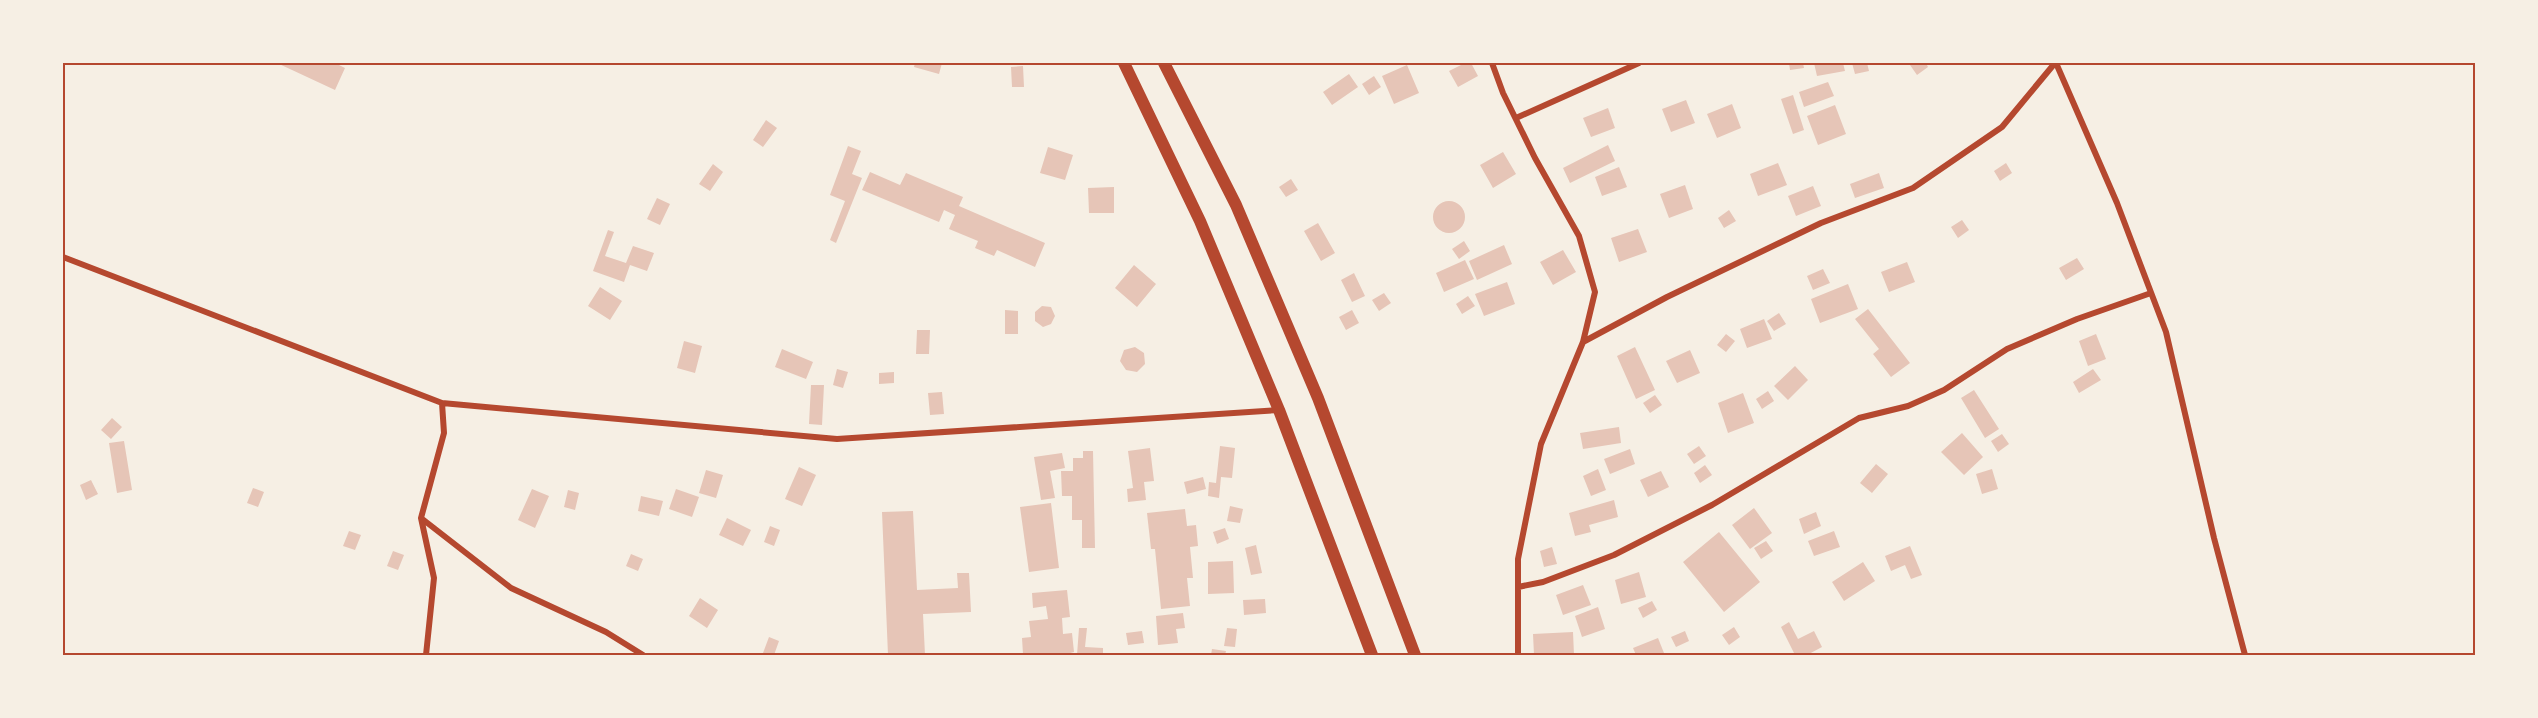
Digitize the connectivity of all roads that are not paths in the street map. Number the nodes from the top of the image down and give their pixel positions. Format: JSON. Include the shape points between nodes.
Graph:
{"nodes":[{"id":1,"x":1124,"y":63,"type":"edge"},
{"id":2,"x":1164,"y":63,"type":"edge"},
{"id":3,"x":1492,"y":63,"type":"edge"},
{"id":4,"x":1639,"y":63,"type":"edge"},
{"id":5,"x":2056,"y":63,"type":"edge"},
{"id":6,"x":1516,"y":118,"type":"junction"},
{"id":7,"x":63,"y":257,"type":"edge"},
{"id":8,"x":2151,"y":293,"type":"junction"},
{"id":9,"x":1582,"y":342,"type":"junction"},
{"id":10,"x":442,"y":403,"type":"junction"},
{"id":11,"x":1279,"y":410,"type":"junction"},
{"id":12,"x":421,"y":518,"type":"junction"},
{"id":13,"x":1518,"y":587,"type":"junction"},
{"id":14,"x":426,"y":655,"type":"edge"},
{"id":15,"x":643,"y":655,"type":"edge"},
{"id":16,"x":1372,"y":655,"type":"edge"},
{"id":17,"x":1415,"y":655,"type":"edge"},
{"id":18,"x":1518,"y":655,"type":"edge"},
{"id":19,"x":2245,"y":655,"type":"edge"}],
"edges":[{"from":1,"to":11,"type":"main road","via":[[1200,221]]},
{"from":2,"to":17,"type":"main road","via":[[1236,205],[1318,398]]},
{"from":3,"to":6,"type":"street"},
{"from":4,"to":6,"type":"street"},
{"from":5,"to":8,"type":"street"},
{"from":5,"to":9,"type":"street","via":[[2002,127],[1913,188],[1821,223]]},
{"from":6,"to":9,"type":"street","via":[[1578,236],[1594,292]]},
{"from":7,"to":10,"type":"street"},
{"from":8,"to":13,"type":"street","via":[[2007,349],[1944,390],[1908,406],[1859,418],[1712,505],[1614,555],[1543,582]]},
{"from":8,"to":19,"type":"street","via":[[2166,332]]},
{"from":9,"to":13,"type":"street","via":[[1541,444],[1518,558]]},
{"from":10,"to":11,"type":"street","via":[[837,439]]},
{"from":10,"to":12,"type":"street","via":[[444,434]]},
{"from":11,"to":16,"type":"main road"},
{"from":12,"to":14,"type":"street","via":[[434,578]]},
{"from":12,"to":15,"type":"street","via":[[511,588],[606,632]]},
{"from":13,"to":18,"type":"street"}]}
